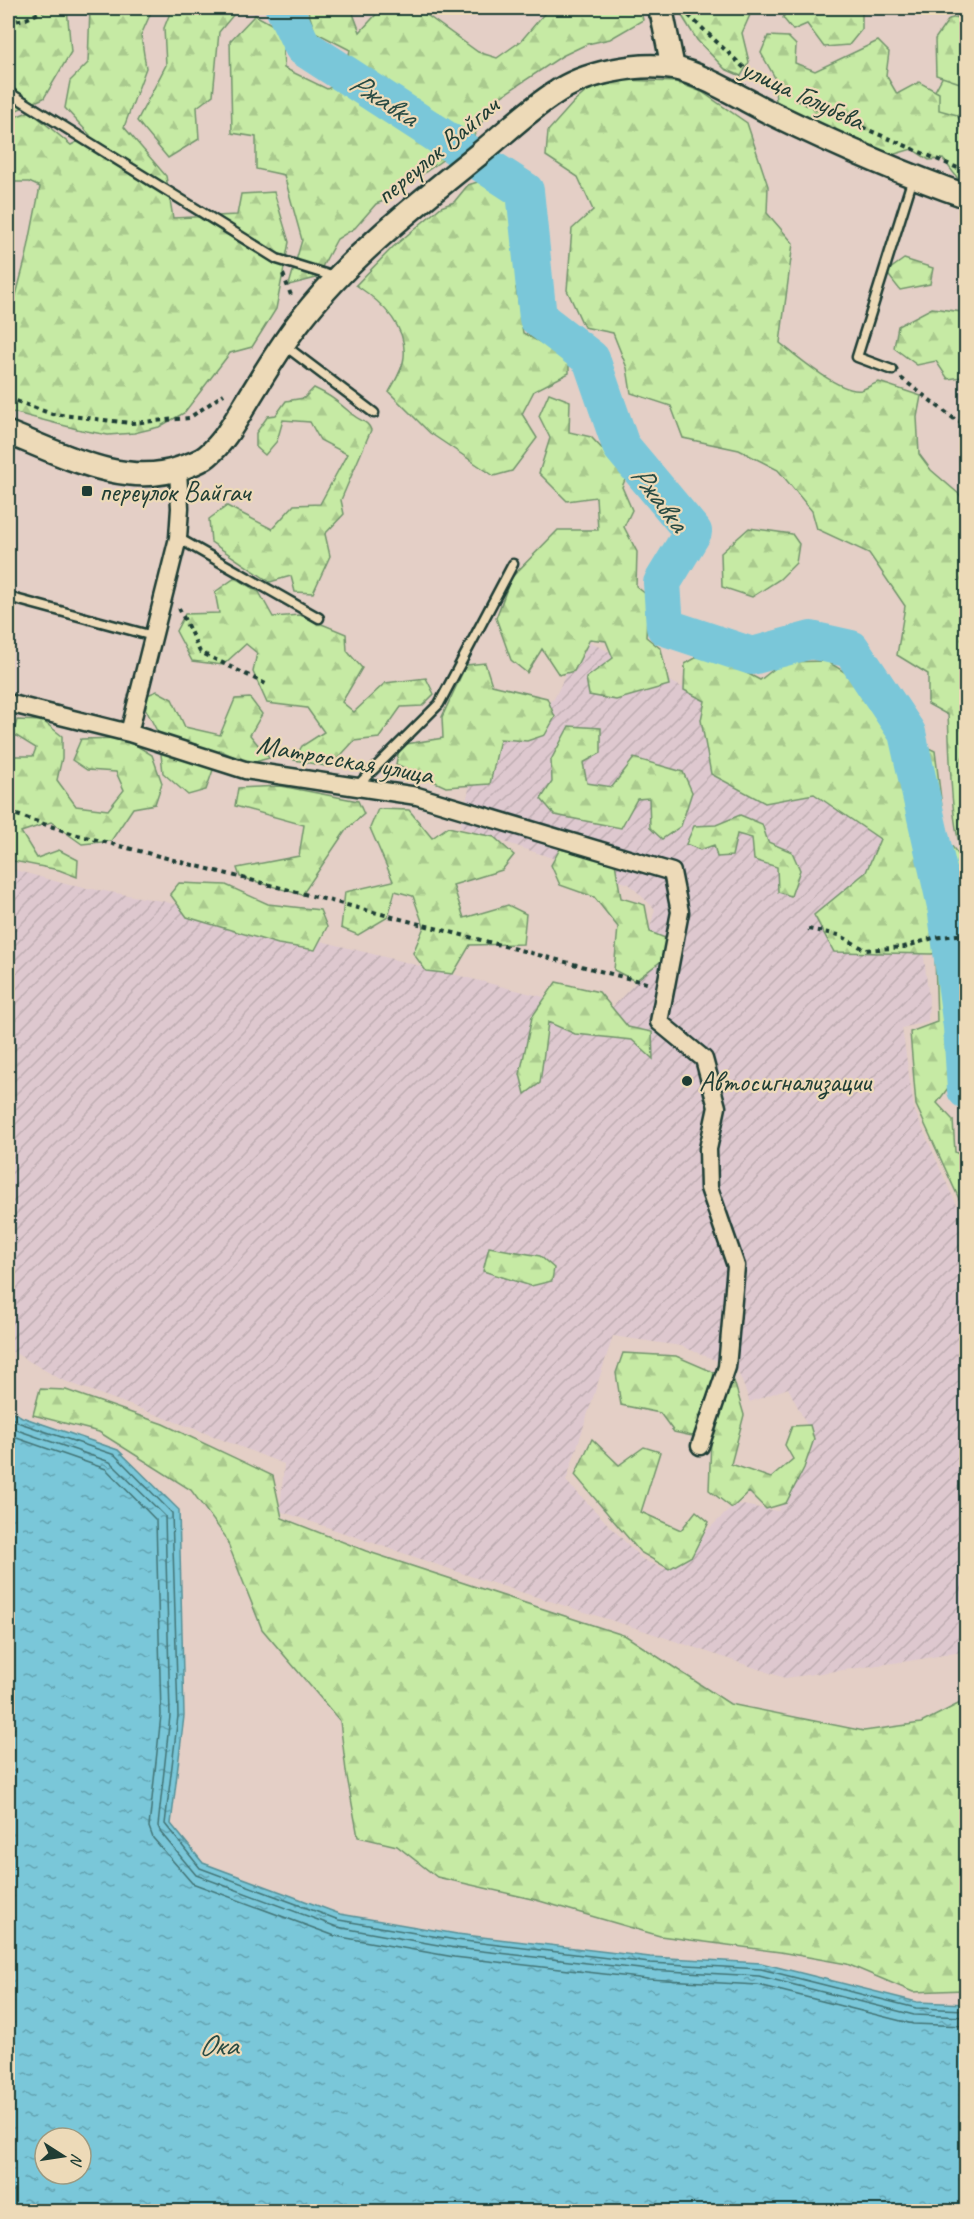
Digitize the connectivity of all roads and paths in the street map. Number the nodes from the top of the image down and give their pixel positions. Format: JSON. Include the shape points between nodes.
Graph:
{"nodes":[{"id":1,"x":49,"y":8,"type":"edge"},
{"id":2,"x":658,"y":8,"type":"edge"},
{"id":3,"x":681,"y":8,"type":"edge"},
{"id":4,"x":8,"y":22,"type":"edge"},
{"id":5,"x":673,"y":68,"type":"junction"},
{"id":6,"x":762,"y":84,"type":"dead end"},
{"id":7,"x":8,"y":92,"type":"edge"},
{"id":8,"x":794,"y":98,"type":"dead end"},
{"id":9,"x":966,"y":172,"type":"edge"},
{"id":10,"x":913,"y":177,"type":"junction"},
{"id":11,"x":966,"y":196,"type":"edge"},
{"id":12,"x":277,"y":259,"type":"junction"},
{"id":13,"x":337,"y":278,"type":"junction"},
{"id":14,"x":300,"y":321,"type":"junction"},
{"id":15,"x":284,"y":345,"type":"junction"},
{"id":16,"x":891,"y":370,"type":"joint"},
{"id":17,"x":224,"y":394,"type":"dead end"},
{"id":18,"x":8,"y":398,"type":"edge"},
{"id":19,"x":374,"y":413,"type":"dead end"},
{"id":20,"x":966,"y":423,"type":"edge"},
{"id":21,"x":8,"y":433,"type":"edge"},
{"id":22,"x":178,"y":470,"type":"junction"},
{"id":23,"x":178,"y":538,"type":"junction"},
{"id":24,"x":513,"y":564,"type":"dead end"},
{"id":25,"x":167,"y":583,"type":"junction"},
{"id":26,"x":8,"y":597,"type":"edge"},
{"id":27,"x":319,"y":618,"type":"dead end"},
{"id":28,"x":153,"y":636,"type":"junction"},
{"id":29,"x":268,"y":685,"type":"dead end"},
{"id":30,"x":8,"y":703,"type":"edge"},
{"id":31,"x":129,"y":734,"type":"junction"},
{"id":32,"x":356,"y":787,"type":"junction"},
{"id":33,"x":8,"y":812,"type":"edge"},
{"id":34,"x":808,"y":929,"type":"dead end"},
{"id":35,"x":966,"y":934,"type":"edge"},
{"id":36,"x":665,"y":988,"type":"junction"},
{"id":37,"x":700,"y":1446,"type":"dead end"}],
"edges":[{"from":1,"to":4,"type":"path"},
{"from":2,"to":5,"type":"street"},
{"from":3,"to":6,"type":"path"},
{"from":5,"to":10,"type":"street","name":"улица Голубева"},
{"from":5,"to":13,"type":"street","name":"переулок Вайгач","via":[[636,67],[589,76],[556,92],[413,208]]},
{"from":7,"to":12,"type":"lane"},
{"from":8,"to":9,"type":"path"},
{"from":10,"to":11,"type":"street","name":"улица Голубева"},
{"from":10,"to":16,"type":"lane","via":[[857,357]]},
{"from":12,"to":13,"type":"lane"},
{"from":12,"to":14,"type":"path"},
{"from":13,"to":14,"type":"street","name":"переулок Вайгач"},
{"from":14,"to":15,"type":"street","name":"переулок Вайгач"},
{"from":15,"to":19,"type":"lane"},
{"from":15,"to":22,"type":"street","name":"переулок Вайгач","via":[[223,441],[205,459]]},
{"from":16,"to":20,"type":"path","via":[[957,422]]},
{"from":17,"to":18,"type":"path","via":[[189,418],[131,423],[52,414]]},
{"from":21,"to":22,"type":"street","name":"переулок Вайгач","via":[[117,471],[157,474]]},
{"from":22,"to":23,"type":"street"},
{"from":23,"to":25,"type":"street"},
{"from":23,"to":27,"type":"lane"},
{"from":24,"to":32,"type":"lane","via":[[439,704]]},
{"from":25,"to":28,"type":"street"},
{"from":25,"to":29,"type":"path","via":[[200,652]]},
{"from":26,"to":28,"type":"lane"},
{"from":28,"to":31,"type":"street"},
{"from":30,"to":31,"type":"street","name":"Матросская улица"},
{"from":31,"to":32,"type":"street","name":"Матросская улица","via":[[245,770]]},
{"from":32,"to":36,"type":"street","name":"Матросская улица","via":[[417,796],[672,872],[681,912]]},
{"from":33,"to":36,"type":"path","via":[[85,837]]},
{"from":34,"to":35,"type":"path","via":[[839,935],[866,950],[904,947]]},
{"from":36,"to":37,"type":"street","via":[[659,1022],[704,1059],[717,1107],[708,1149],[709,1188],[736,1266],[727,1366]]}]}
